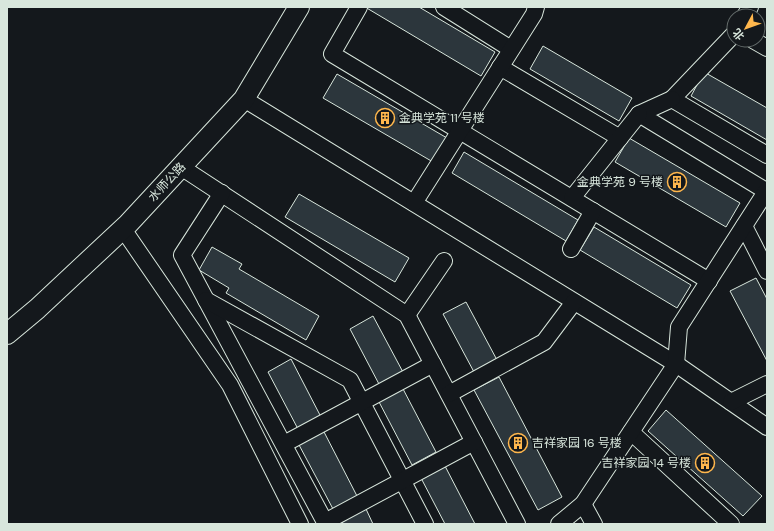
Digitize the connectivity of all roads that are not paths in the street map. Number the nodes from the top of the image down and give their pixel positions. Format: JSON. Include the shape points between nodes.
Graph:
{"nodes":[{"id":1,"x":299,"y":7,"type":"edge"},
{"id":2,"x":359,"y":7,"type":"edge"},
{"id":3,"x":444,"y":7,"type":"edge"},
{"id":4,"x":536,"y":7,"type":"edge"},
{"id":5,"x":726,"y":42,"type":"edge"},
{"id":6,"x":511,"y":49,"type":"junction"},
{"id":7,"x":500,"y":67,"type":"junction"},
{"id":8,"x":244,"y":99,"type":"junction"},
{"id":9,"x":672,"y":99,"type":"junction"},
{"id":10,"x":639,"y":114,"type":"junction"},
{"id":11,"x":460,"y":130,"type":"junction"},
{"id":12,"x":620,"y":138,"type":"junction"},
{"id":13,"x":767,"y":155,"type":"edge"},
{"id":14,"x":181,"y":167,"type":"junction"},
{"id":15,"x":767,"y":191,"type":"edge"},
{"id":16,"x":222,"y":193,"type":"junction"},
{"id":17,"x":572,"y":198,"type":"junction"},
{"id":18,"x":414,"y":203,"type":"junction"},
{"id":19,"x":593,"y":211,"type":"junction"},
{"id":20,"x":744,"y":226,"type":"junction"},
{"id":21,"x":123,"y":229,"type":"junction"},
{"id":22,"x":571,"y":249,"type":"dead end"},
{"id":23,"x":444,"y":261,"type":"dead end"},
{"id":24,"x":767,"y":271,"type":"edge"},
{"id":25,"x":709,"y":281,"type":"junction"},
{"id":26,"x":206,"y":300,"type":"junction"},
{"id":27,"x":574,"y":302,"type":"junction"},
{"id":28,"x":407,"y":315,"type":"junction"},
{"id":29,"x":7,"y":334,"type":"edge"},
{"id":30,"x":433,"y":364,"type":"junction"},
{"id":31,"x":676,"y":364,"type":"junction"},
{"id":32,"x":767,"y":384,"type":"edge"},
{"id":33,"x":449,"y":394,"type":"junction"},
{"id":34,"x":361,"y":402,"type":"junction"},
{"id":35,"x":730,"y":402,"type":"junction"},
{"id":36,"x":767,"y":427,"type":"edge"},
{"id":37,"x":631,"y":432,"type":"junction"},
{"id":38,"x":474,"y":442,"type":"junction"},
{"id":39,"x":284,"y":444,"type":"junction"},
{"id":40,"x":402,"y":480,"type":"junction"},
{"id":41,"x":583,"y":504,"type":"junction"},
{"id":42,"x":326,"y":523,"type":"edge"},
{"id":43,"x":300,"y":524,"type":"edge"},
{"id":44,"x":425,"y":524,"type":"edge"},
{"id":45,"x":517,"y":524,"type":"edge"},
{"id":46,"x":558,"y":524,"type":"edge"},
{"id":47,"x":594,"y":524,"type":"edge"},
{"id":48,"x":731,"y":524,"type":"edge"}],
"edges":[{"from":1,"to":8,"type":"main road","name":"水师公路"},
{"from":2,"to":11,"type":"street","via":[[332,54]]},
{"from":3,"to":6,"type":"street"},
{"from":4,"to":6,"type":"street"},
{"from":5,"to":9,"type":"street"},
{"from":6,"to":7,"type":"street"},
{"from":7,"to":11,"type":"street"},
{"from":7,"to":12,"type":"street"},
{"from":8,"to":14,"type":"main road","name":"水师公路"},
{"from":8,"to":18,"type":"street"},
{"from":9,"to":10,"type":"street"},
{"from":9,"to":13,"type":"street"},
{"from":10,"to":12,"type":"street"},
{"from":10,"to":15,"type":"street"},
{"from":11,"to":17,"type":"street"},
{"from":11,"to":18,"type":"street"},
{"from":12,"to":17,"type":"street"},
{"from":14,"to":16,"type":"street"},
{"from":14,"to":21,"type":"main road","name":"水师公路"},
{"from":15,"to":20,"type":"street"},
{"from":16,"to":26,"type":"street","via":[[182,255]]},
{"from":16,"to":28,"type":"street"},
{"from":17,"to":19,"type":"street"},
{"from":18,"to":27,"type":"street"},
{"from":19,"to":22,"type":"street"},
{"from":19,"to":25,"type":"street"},
{"from":20,"to":24,"type":"street"},
{"from":20,"to":25,"type":"street"},
{"from":21,"to":29,"type":"main road","name":"水师公路"},
{"from":21,"to":43,"type":"street","via":[[230,385]]},
{"from":23,"to":28,"type":"street"},
{"from":25,"to":31,"type":"street","via":[[679,327]]},
{"from":26,"to":34,"type":"street","via":[[350,380]]},
{"from":26,"to":39,"type":"street"},
{"from":27,"to":31,"type":"street"},
{"from":27,"to":33,"type":"street","via":[[544,342]]},
{"from":28,"to":30,"type":"street"},
{"from":30,"to":33,"type":"street"},
{"from":30,"to":34,"type":"street"},
{"from":31,"to":35,"type":"street"},
{"from":31,"to":37,"type":"street"},
{"from":32,"to":35,"type":"street"},
{"from":33,"to":38,"type":"street"},
{"from":34,"to":39,"type":"street"},
{"from":34,"to":40,"type":"street"},
{"from":35,"to":36,"type":"street"},
{"from":37,"to":41,"type":"street"},
{"from":37,"to":48,"type":"street"},
{"from":38,"to":40,"type":"street"},
{"from":38,"to":45,"type":"street"},
{"from":39,"to":42,"type":"street"},
{"from":40,"to":42,"type":"street"},
{"from":40,"to":44,"type":"street"},
{"from":41,"to":46,"type":"street"},
{"from":41,"to":47,"type":"street"}]}
